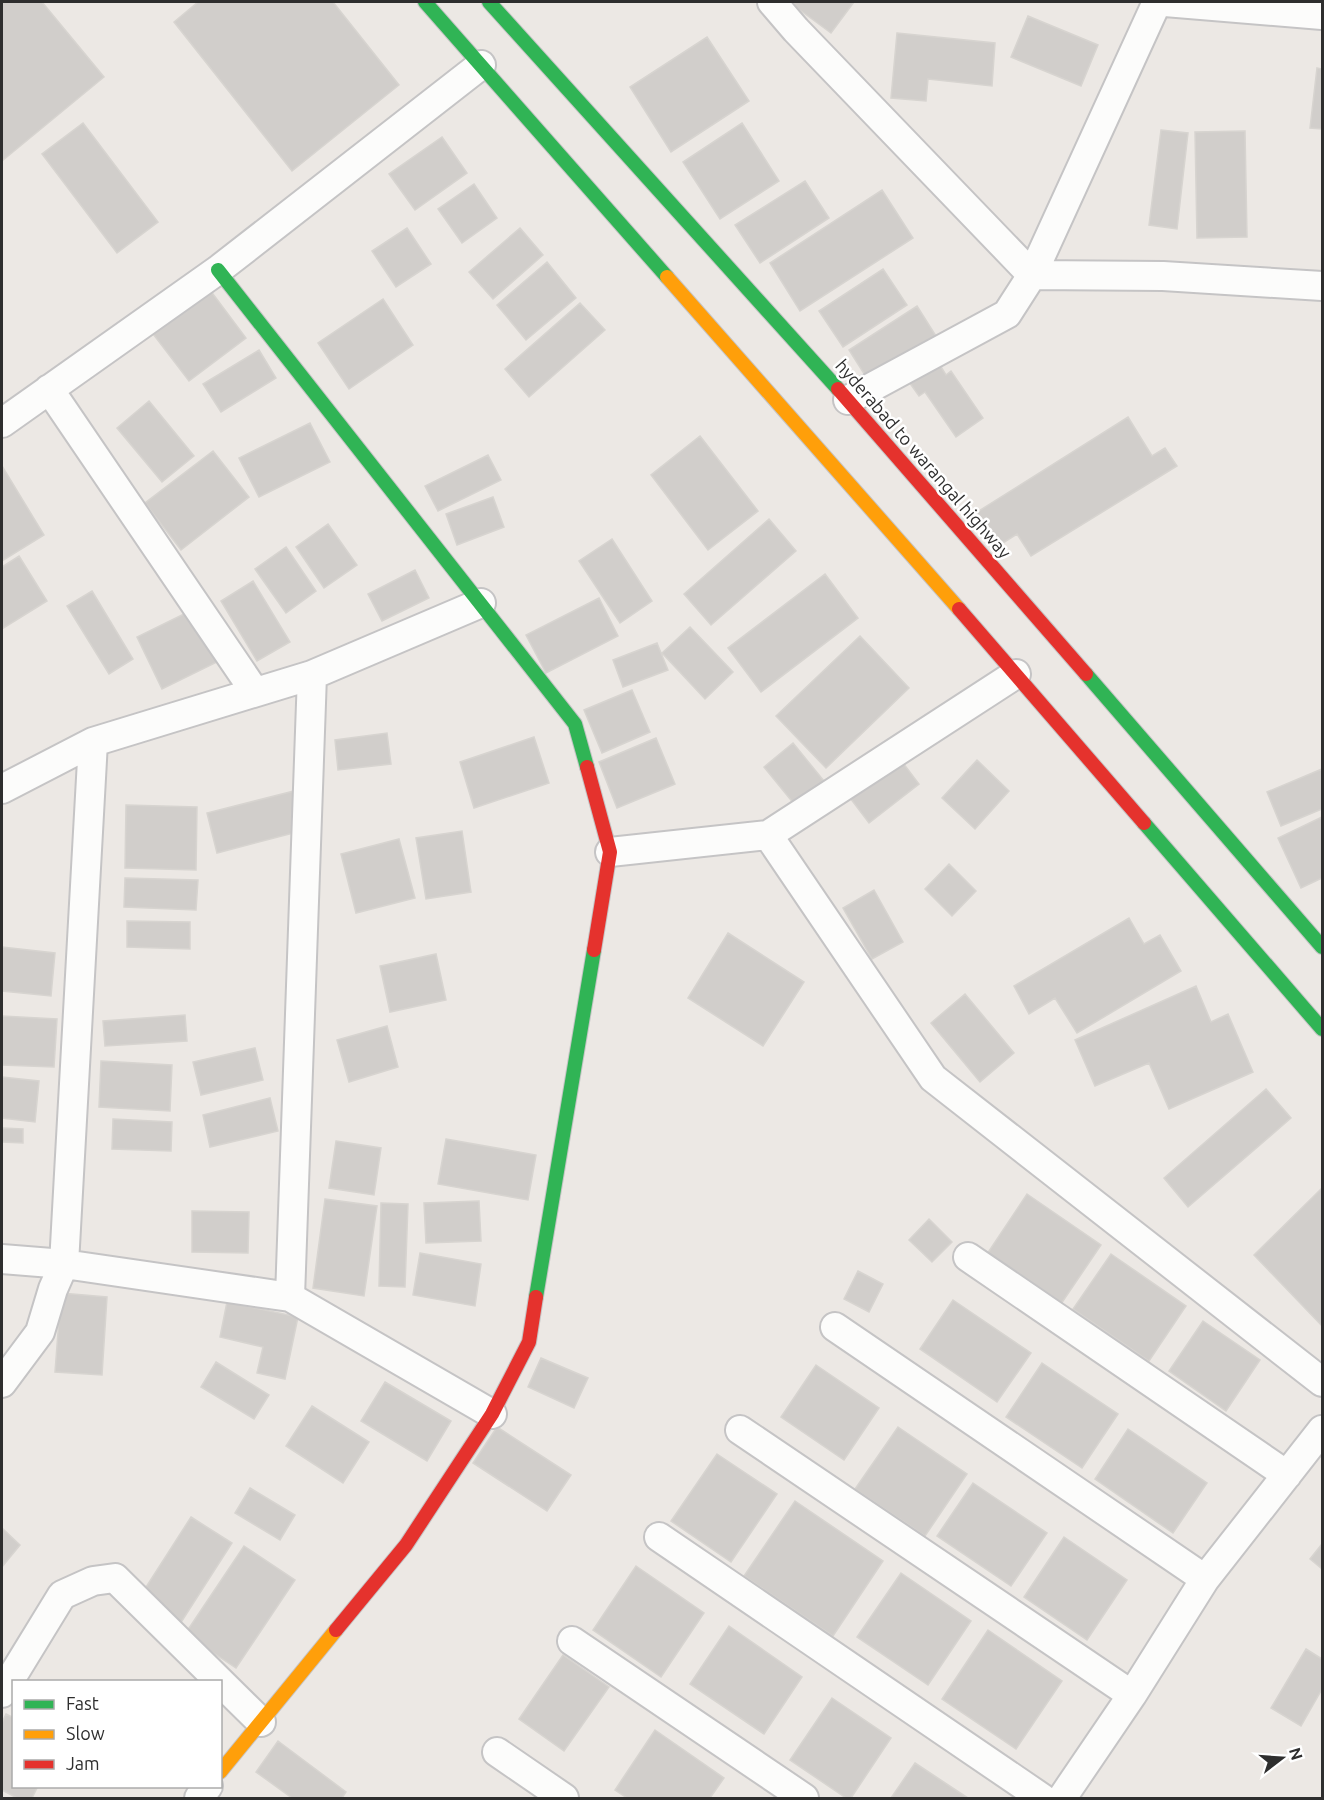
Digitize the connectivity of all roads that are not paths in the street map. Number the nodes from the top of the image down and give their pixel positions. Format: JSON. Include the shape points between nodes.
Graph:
{"nodes":[{"id":1,"x":425,"y":2,"type":"edge"},
{"id":2,"x":489,"y":2,"type":"edge"},
{"id":3,"x":772,"y":2,"type":"edge"},
{"id":4,"x":1157,"y":2,"type":"edge"},
{"id":5,"x":1165,"y":2,"type":"edge"},
{"id":6,"x":1323,"y":15,"type":"edge"},
{"id":7,"x":481,"y":65,"type":"junction"},
{"id":8,"x":218,"y":270,"type":"junction"},
{"id":9,"x":1032,"y":276,"type":"junction"},
{"id":10,"x":1323,"y":286,"type":"edge"},
{"id":11,"x":49,"y":389,"type":"junction"},
{"id":12,"x":848,"y":400,"type":"junction"},
{"id":13,"x":2,"y":423,"type":"edge"},
{"id":14,"x":481,"y":603,"type":"junction"},
{"id":15,"x":1016,"y":674,"type":"junction"},
{"id":16,"x":312,"y":675,"type":"junction"},
{"id":17,"x":255,"y":692,"type":"junction"},
{"id":18,"x":93,"y":742,"type":"junction"},
{"id":19,"x":2,"y":789,"type":"edge"},
{"id":20,"x":768,"y":835,"type":"junction"},
{"id":21,"x":610,"y":852,"type":"junction"},
{"id":22,"x":1323,"y":946,"type":"edge"},
{"id":23,"x":1323,"y":1029,"type":"edge"},
{"id":24,"x":968,"y":1257,"type":"dead end"},
{"id":25,"x":2,"y":1259,"type":"edge"},
{"id":26,"x":64,"y":1264,"type":"junction"},
{"id":27,"x":290,"y":1297,"type":"junction"},
{"id":28,"x":835,"y":1327,"type":"dead end"},
{"id":29,"x":1323,"y":1382,"type":"edge"},
{"id":30,"x":2,"y":1383,"type":"edge"},
{"id":31,"x":492,"y":1414,"type":"junction"},
{"id":32,"x":740,"y":1430,"type":"dead end"},
{"id":33,"x":1323,"y":1430,"type":"edge"},
{"id":34,"x":1287,"y":1475,"type":"junction"},
{"id":35,"x":659,"y":1537,"type":"dead end"},
{"id":36,"x":1204,"y":1579,"type":"junction"},
{"id":37,"x":572,"y":1641,"type":"dead end"},
{"id":38,"x":219,"y":1680,"type":"edge"},
{"id":39,"x":222,"y":1683,"type":"edge"},
{"id":40,"x":2,"y":1693,"type":"edge"},
{"id":41,"x":1132,"y":1695,"type":"junction"},
{"id":42,"x":261,"y":1722,"type":"junction"},
{"id":43,"x":498,"y":1752,"type":"dead end"},
{"id":44,"x":222,"y":1770,"type":"edge"},
{"id":45,"x":564,"y":1798,"type":"edge"},
{"id":46,"x":804,"y":1798,"type":"edge"},
{"id":47,"x":1042,"y":1798,"type":"edge"},
{"id":48,"x":1062,"y":1798,"type":"edge"}],
"edges":[{"from":1,"to":7,"type":"main road"},
{"from":2,"to":12,"type":"main road","name":"hyderabad to warangal highway"},
{"from":3,"to":9,"type":"street"},
{"from":4,"to":9,"type":"street"},
{"from":5,"to":6,"type":"street"},
{"from":7,"to":8,"type":"street"},
{"from":7,"to":15,"type":"main road"},
{"from":8,"to":11,"type":"street"},
{"from":8,"to":14,"type":"main road"},
{"from":9,"to":10,"type":"street","via":[[1163,276]]},
{"from":9,"to":12,"type":"street","via":[[1007,314]]},
{"from":11,"to":13,"type":"street"},
{"from":11,"to":17,"type":"street"},
{"from":12,"to":22,"type":"main road","name":"hyderabad to warangal highway"},
{"from":14,"to":16,"type":"street"},
{"from":14,"to":21,"type":"main road","via":[[575,724]]},
{"from":15,"to":20,"type":"street"},
{"from":15,"to":23,"type":"main road"},
{"from":16,"to":17,"type":"street"},
{"from":16,"to":27,"type":"street"},
{"from":17,"to":18,"type":"street"},
{"from":18,"to":19,"type":"street"},
{"from":18,"to":26,"type":"street"},
{"from":20,"to":21,"type":"street"},
{"from":20,"to":29,"type":"street","via":[[933,1078]]},
{"from":21,"to":31,"type":"main road","via":[[529,1342]]},
{"from":24,"to":34,"type":"street"},
{"from":25,"to":26,"type":"street"},
{"from":26,"to":27,"type":"street"},
{"from":26,"to":30,"type":"street","via":[[40,1332]]},
{"from":27,"to":31,"type":"street"},
{"from":28,"to":36,"type":"street"},
{"from":31,"to":42,"type":"main road","via":[[406,1545]]},
{"from":32,"to":41,"type":"street"},
{"from":33,"to":34,"type":"street"},
{"from":34,"to":36,"type":"street"},
{"from":35,"to":47,"type":"street"},
{"from":36,"to":41,"type":"street"},
{"from":37,"to":46,"type":"street"},
{"from":38,"to":40,"type":"street","via":[[116,1578],[93,1581],[62,1595]]},
{"from":39,"to":42,"type":"street"},
{"from":41,"to":48,"type":"street"},
{"from":42,"to":44,"type":"main road"},
{"from":43,"to":45,"type":"street"}]}
